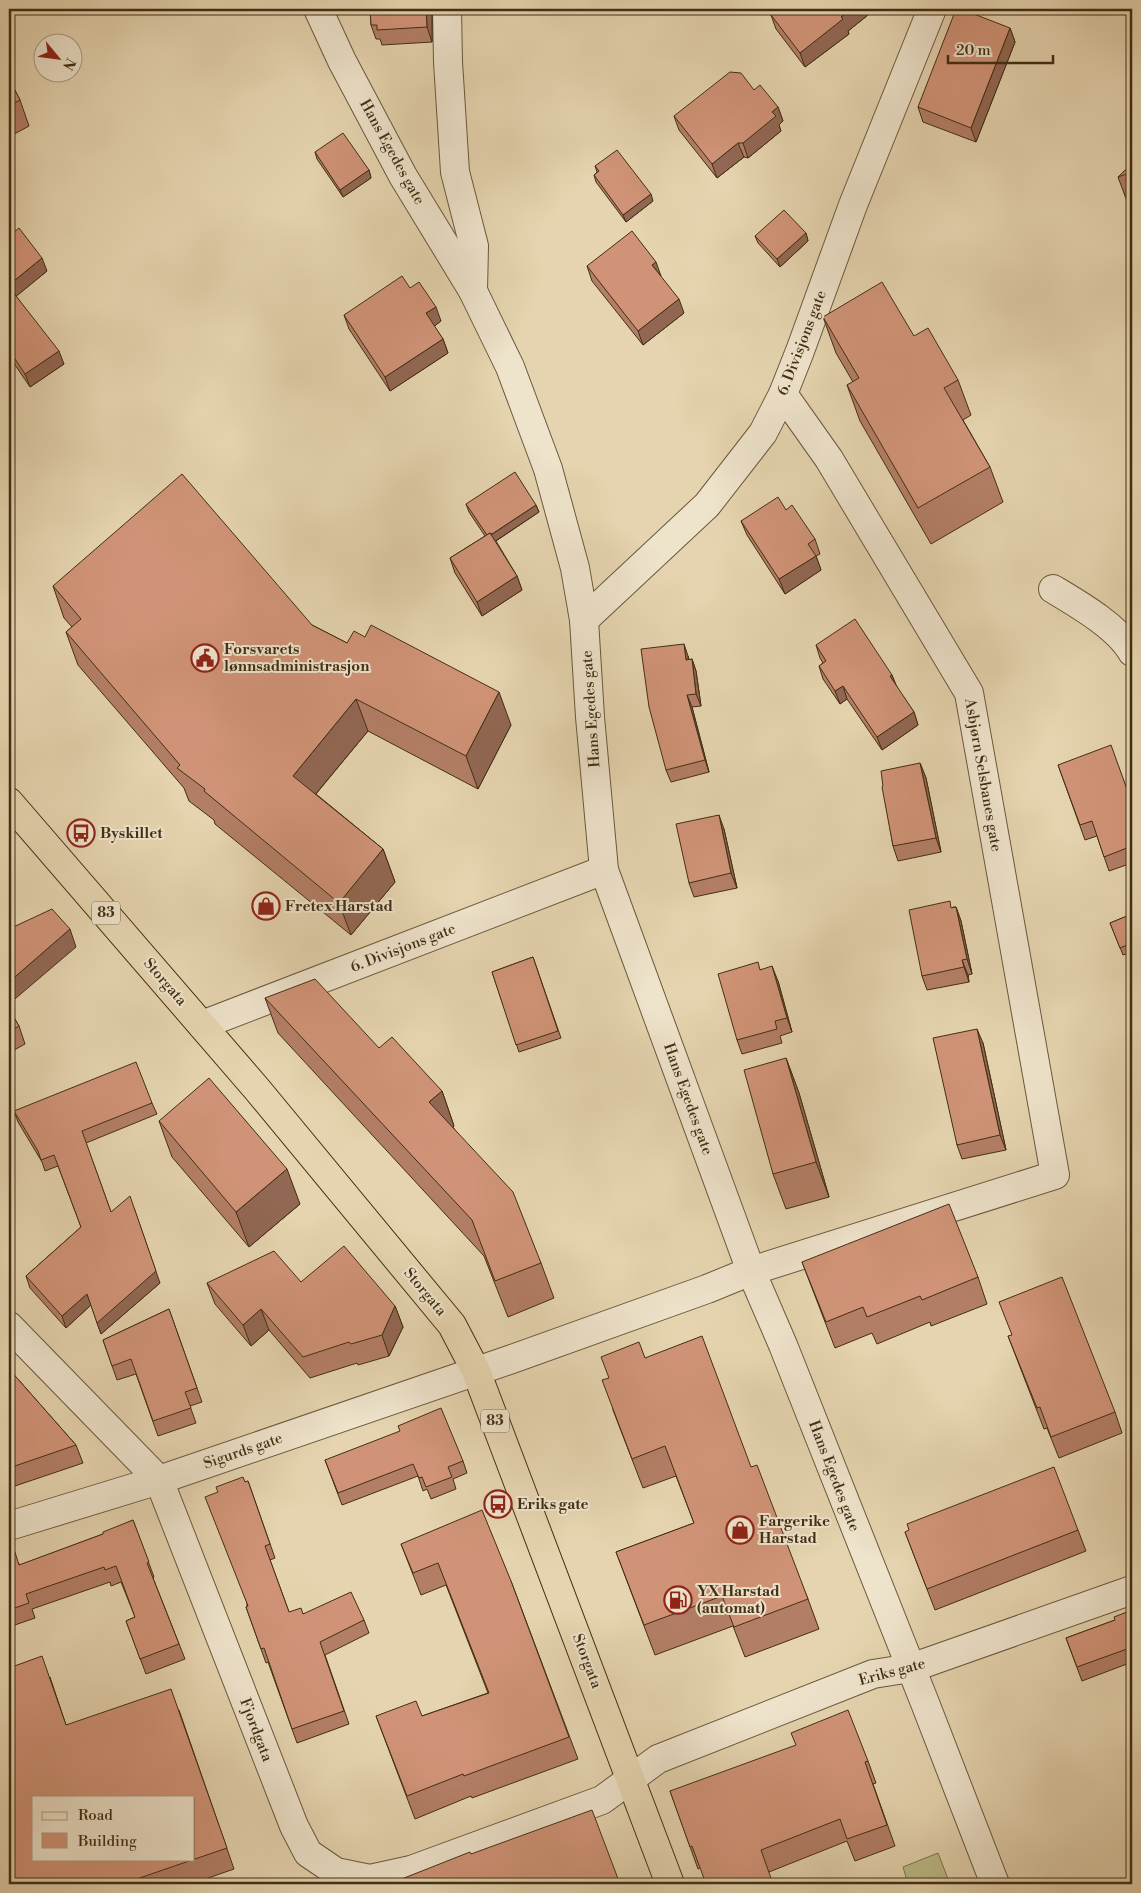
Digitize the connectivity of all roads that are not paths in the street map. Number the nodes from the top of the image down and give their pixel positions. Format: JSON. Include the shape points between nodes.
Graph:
{"nodes":[{"id":1,"x":318,"y":9,"type":"edge"},
{"id":2,"x":447,"y":9,"type":"edge"},
{"id":3,"x":932,"y":9,"type":"edge"},
{"id":4,"x":473,"y":291,"type":"junction"},
{"id":5,"x":783,"y":394,"type":"junction"},
{"id":6,"x":1053,"y":589,"type":"dead end"},
{"id":7,"x":584,"y":620,"type":"junction"},
{"id":8,"x":1132,"y":652,"type":"edge"},
{"id":9,"x":9,"y":802,"type":"edge"},
{"id":10,"x":604,"y":870,"type":"junction"},
{"id":11,"x":202,"y":1025,"type":"junction"},
{"id":12,"x":1055,"y":1175,"type":"joint"},
{"id":13,"x":751,"y":1271,"type":"junction"},
{"id":14,"x":9,"y":1326,"type":"edge"},
{"id":15,"x":476,"y":1371,"type":"junction"},
{"id":16,"x":159,"y":1480,"type":"junction"},
{"id":17,"x":9,"y":1526,"type":"edge"},
{"id":18,"x":1132,"y":1590,"type":"edge"},
{"id":19,"x":911,"y":1668,"type":"junction"},
{"id":20,"x":630,"y":1778,"type":"junction"},
{"id":21,"x":670,"y":1884,"type":"edge"},
{"id":22,"x":994,"y":1884,"type":"edge"}],
"edges":[{"from":1,"to":4,"type":"street","name":"Hans Egedes gate","via":[[403,176]]},
{"from":2,"to":4,"type":"street","name":"Hans Egedes gate","via":[[455,172],[474,246]]},
{"from":3,"to":5,"type":"street","name":"6. Divisjons gate","via":[[853,205]]},
{"from":4,"to":7,"type":"street","name":"Hans Egedes gate","via":[[510,368],[548,468],[575,568]]},
{"from":5,"to":7,"type":"street","name":"6. Divisjons gate","via":[[763,433],[707,505]]},
{"from":5,"to":12,"type":"street","name":"Asbjørn Selsbanes gate","via":[[829,459],[969,693]]},
{"from":6,"to":8,"type":"street","via":[[1090,611],[1128,644]]},
{"from":7,"to":10,"type":"street","name":"Hans Egedes gate"},
{"from":9,"to":11,"type":"highway","name":"Storgata","number":"83"},
{"from":10,"to":11,"type":"street","name":"6. Divisjons gate"},
{"from":10,"to":13,"type":"street","name":"Hans Egedes gate"},
{"from":11,"to":15,"type":"highway","name":"Storgata","number":"83","via":[[452,1325]]},
{"from":12,"to":13,"type":"street","name":"Sigurds gate"},
{"from":13,"to":15,"type":"street","name":"Sigurds gate"},
{"from":13,"to":19,"type":"street","name":"Hans Egedes gate"},
{"from":14,"to":16,"type":"street","name":"Fjordgata"},
{"from":15,"to":16,"type":"street","name":"Sigurds gate"},
{"from":15,"to":20,"type":"highway","name":"Storgata","number":"83"},
{"from":16,"to":17,"type":"street","name":"Sigurds gate"},
{"from":16,"to":20,"type":"street","name":"Fjordgata","via":[[294,1826],[308,1853],[336,1872],[370,1879],[411,1870],[602,1800]]},
{"from":18,"to":19,"type":"street","name":"Eriks gate"},
{"from":19,"to":20,"type":"street","name":"Eriks gate","via":[[873,1674],[658,1759]]},
{"from":19,"to":22,"type":"street","name":"Hans Egedes gate"},
{"from":20,"to":21,"type":"highway","name":"Storgata","number":"83"}]}
